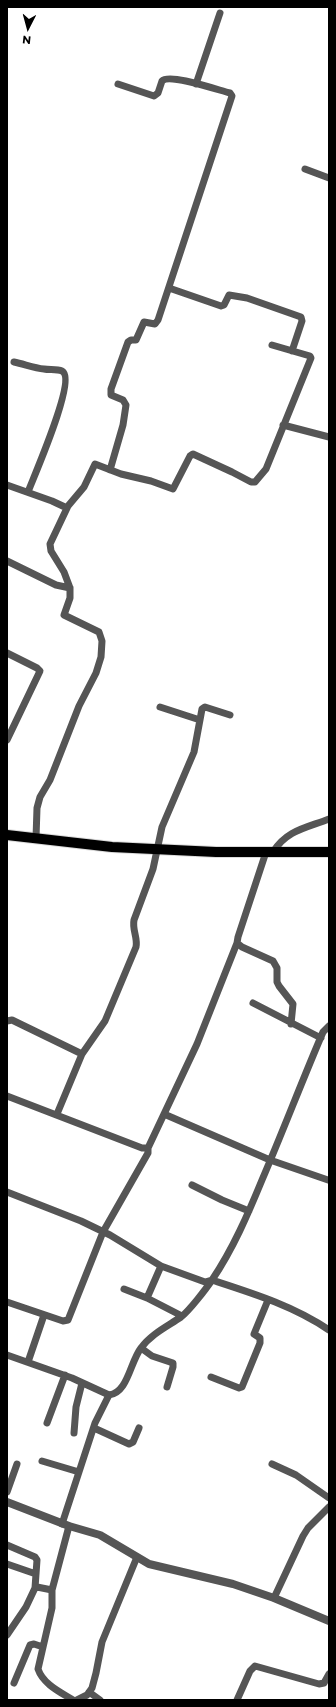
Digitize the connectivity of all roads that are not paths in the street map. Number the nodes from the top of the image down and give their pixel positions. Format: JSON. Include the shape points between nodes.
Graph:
{"nodes":[{"id":1,"x":220,"y":13,"type":"dead end"},
{"id":2,"x":118,"y":84,"type":"dead end"},
{"id":3,"x":196,"y":84,"type":"junction"},
{"id":4,"x":305,"y":169,"type":"dead end"},
{"id":5,"x":329,"y":178,"type":"edge"},
{"id":6,"x":169,"y":288,"type":"junction"},
{"id":7,"x":272,"y":345,"type":"dead end"},
{"id":8,"x":292,"y":351,"type":"junction"},
{"id":9,"x":14,"y":362,"type":"dead end"},
{"id":10,"x":283,"y":425,"type":"junction"},
{"id":11,"x":329,"y":437,"type":"edge"},
{"id":12,"x":110,"y":470,"type":"junction"},
{"id":13,"x":7,"y":485,"type":"edge"},
{"id":14,"x":28,"y":492,"type":"junction"},
{"id":15,"x":66,"y":508,"type":"junction"},
{"id":16,"x":7,"y":561,"type":"edge"},
{"id":17,"x":70,"y":588,"type":"junction"},
{"id":18,"x":7,"y":653,"type":"edge"},
{"id":19,"x":160,"y":707,"type":"dead end"},
{"id":20,"x":230,"y":715,"type":"dead end"},
{"id":21,"x":200,"y":720,"type":"junction"},
{"id":22,"x":7,"y":740,"type":"edge"},
{"id":23,"x":329,"y":819,"type":"edge"},
{"id":24,"x":7,"y":834,"type":"edge"},
{"id":25,"x":36,"y":838,"type":"junction"},
{"id":26,"x":157,"y":850,"type":"junction"},
{"id":27,"x":269,"y":852,"type":"junction"},
{"id":28,"x":329,"y":852,"type":"edge"},
{"id":29,"x":237,"y":943,"type":"junction"},
{"id":30,"x":252,"y":1003,"type":"dead end"},
{"id":31,"x":7,"y":1021,"type":"edge"},
{"id":32,"x":291,"y":1024,"type":"junction"},
{"id":33,"x":329,"y":1026,"type":"edge"},
{"id":34,"x":320,"y":1038,"type":"junction"},
{"id":35,"x":82,"y":1054,"type":"junction"},
{"id":36,"x":7,"y":1096,"type":"edge"},
{"id":37,"x":57,"y":1114,"type":"junction"},
{"id":38,"x":164,"y":1114,"type":"junction"},
{"id":39,"x":148,"y":1148,"type":"junction"},
{"id":40,"x":270,"y":1160,"type":"junction"},
{"id":41,"x":328,"y":1180,"type":"dead end"},
{"id":42,"x":192,"y":1184,"type":"dead end"},
{"id":43,"x":7,"y":1192,"type":"edge"},
{"id":44,"x":249,"y":1211,"type":"junction"},
{"id":45,"x":103,"y":1232,"type":"junction"},
{"id":46,"x":161,"y":1266,"type":"junction"},
{"id":47,"x":212,"y":1280,"type":"junction"},
{"id":48,"x":124,"y":1289,"type":"dead end"},
{"id":49,"x":147,"y":1298,"type":"junction"},
{"id":50,"x":268,"y":1300,"type":"junction"},
{"id":51,"x":7,"y":1302,"type":"edge"},
{"id":52,"x":44,"y":1315,"type":"junction"},
{"id":53,"x":182,"y":1316,"type":"junction"},
{"id":54,"x":329,"y":1330,"type":"edge"},
{"id":55,"x":141,"y":1348,"type":"junction"},
{"id":56,"x":7,"y":1355,"type":"edge"},
{"id":57,"x":28,"y":1362,"type":"junction"},
{"id":58,"x":65,"y":1375,"type":"junction"},
{"id":59,"x":211,"y":1377,"type":"dead end"},
{"id":60,"x":82,"y":1382,"type":"junction"},
{"id":61,"x":167,"y":1387,"type":"dead end"},
{"id":62,"x":109,"y":1395,"type":"junction"},
{"id":63,"x":47,"y":1423,"type":"dead end"},
{"id":64,"x":94,"y":1428,"type":"junction"},
{"id":65,"x":139,"y":1428,"type":"dead end"},
{"id":66,"x":74,"y":1433,"type":"dead end"},
{"id":67,"x":42,"y":1461,"type":"dead end"},
{"id":68,"x":17,"y":1464,"type":"dead end"},
{"id":69,"x":272,"y":1464,"type":"dead end"},
{"id":70,"x":79,"y":1472,"type":"junction"},
{"id":71,"x":7,"y":1492,"type":"edge"},
{"id":72,"x":329,"y":1498,"type":"edge"},
{"id":73,"x":7,"y":1502,"type":"edge"},
{"id":74,"x":329,"y":1508,"type":"edge"},
{"id":75,"x":66,"y":1525,"type":"junction"},
{"id":76,"x":7,"y":1545,"type":"edge"},
{"id":77,"x":137,"y":1558,"type":"junction"},
{"id":78,"x":7,"y":1564,"type":"edge"},
{"id":79,"x":36,"y":1574,"type":"junction"},
{"id":80,"x":35,"y":1588,"type":"junction"},
{"id":81,"x":52,"y":1590,"type":"junction"},
{"id":82,"x":274,"y":1598,"type":"junction"},
{"id":83,"x":329,"y":1621,"type":"edge"},
{"id":84,"x":7,"y":1635,"type":"edge"},
{"id":85,"x":43,"y":1647,"type":"junction"},
{"id":86,"x":329,"y":1674,"type":"edge"},
{"id":87,"x":14,"y":1683,"type":"dead end"},
{"id":88,"x":90,"y":1692,"type":"junction"},
{"id":89,"x":73,"y":1700,"type":"edge"},
{"id":90,"x":77,"y":1700,"type":"edge"},
{"id":91,"x":100,"y":1700,"type":"edge"},
{"id":92,"x":237,"y":1700,"type":"edge"}],
"edges":[{"from":1,"to":3,"type":"street"},
{"from":2,"to":3,"type":"street","via":[[154,96],[157,95],[165,78]]},
{"from":3,"to":6,"type":"street","via":[[230,94],[232,98]]},
{"from":4,"to":5,"type":"street"},
{"from":6,"to":8,"type":"street","via":[[221,306],[229,295],[247,298],[301,317]]},
{"from":6,"to":12,"type":"street","via":[[156,322],[144,322],[136,340],[128,342],[111,389],[111,395],[123,400],[126,405]]},
{"from":7,"to":8,"type":"street"},
{"from":8,"to":10,"type":"street","via":[[311,358]]},
{"from":9,"to":14,"type":"street","via":[[60,371],[66,377],[59,412]]},
{"from":10,"to":11,"type":"street"},
{"from":10,"to":12,"type":"street","via":[[264,473],[253,483],[193,454],[173,489]]},
{"from":12,"to":15,"type":"street","via":[[97,464],[93,465],[84,487]]},
{"from":13,"to":14,"type":"street"},
{"from":14,"to":15,"type":"street"},
{"from":15,"to":17,"type":"street","via":[[50,547]]},
{"from":16,"to":17,"type":"street","via":[[56,585]]},
{"from":17,"to":25,"type":"street","via":[[70,598],[64,615],[99,632],[102,641],[101,657],[50,780],[40,797]]},
{"from":18,"to":22,"type":"street","via":[[40,671]]},
{"from":19,"to":21,"type":"street"},
{"from":20,"to":21,"type":"street","via":[[203,707]]},
{"from":21,"to":26,"type":"street","via":[[194,752],[162,827]]},
{"from":23,"to":27,"type":"street","via":[[284,837]]},
{"from":24,"to":25,"type":"main road"},
{"from":25,"to":26,"type":"main road"},
{"from":26,"to":27,"type":"main road"},
{"from":26,"to":35,"type":"street","via":[[153,869],[134,920],[136,947],[105,1021]]},
{"from":27,"to":28,"type":"main road"},
{"from":27,"to":29,"type":"street"},
{"from":29,"to":32,"type":"street","via":[[276,964],[278,982],[293,1004]]},
{"from":29,"to":38,"type":"street","via":[[197,1044]]},
{"from":30,"to":32,"type":"street"},
{"from":31,"to":35,"type":"street","via":[[12,1020]]},
{"from":32,"to":34,"type":"street"},
{"from":33,"to":34,"type":"street"},
{"from":34,"to":40,"type":"street"},
{"from":35,"to":37,"type":"street"},
{"from":36,"to":37,"type":"street"},
{"from":37,"to":39,"type":"street","via":[[142,1148]]},
{"from":38,"to":39,"type":"street"},
{"from":38,"to":40,"type":"street"},
{"from":39,"to":45,"type":"street","via":[[148,1153]]},
{"from":40,"to":41,"type":"street"},
{"from":40,"to":44,"type":"street"},
{"from":42,"to":44,"type":"street"},
{"from":43,"to":45,"type":"street"},
{"from":44,"to":47,"type":"street"},
{"from":45,"to":46,"type":"street"},
{"from":45,"to":52,"type":"street","via":[[68,1320]]},
{"from":46,"to":47,"type":"street","via":[[204,1282]]},
{"from":46,"to":49,"type":"street"},
{"from":47,"to":50,"type":"street"},
{"from":47,"to":53,"type":"street"},
{"from":48,"to":49,"type":"street"},
{"from":49,"to":53,"type":"street"},
{"from":50,"to":54,"type":"street","via":[[307,1316]]},
{"from":50,"to":59,"type":"street","via":[[254,1334],[260,1338],[260,1343],[242,1387]]},
{"from":51,"to":52,"type":"street"},
{"from":52,"to":57,"type":"street"},
{"from":53,"to":55,"type":"street","via":[[145,1342]]},
{"from":55,"to":61,"type":"street","via":[[152,1356],[174,1365]]},
{"from":55,"to":62,"type":"street","via":[[134,1358],[123,1386],[115,1395]]},
{"from":56,"to":57,"type":"street"},
{"from":57,"to":58,"type":"street"},
{"from":58,"to":60,"type":"street"},
{"from":58,"to":63,"type":"street"},
{"from":60,"to":62,"type":"street"},
{"from":60,"to":66,"type":"street","via":[[76,1407]]},
{"from":62,"to":64,"type":"street"},
{"from":64,"to":65,"type":"street","via":[[129,1444],[133,1442]]},
{"from":64,"to":70,"type":"street"},
{"from":67,"to":70,"type":"street"},
{"from":68,"to":71,"type":"street"},
{"from":69,"to":72,"type":"street","via":[[296,1475]]},
{"from":70,"to":75,"type":"street"},
{"from":73,"to":75,"type":"street"},
{"from":74,"to":82,"type":"street","via":[[303,1536]]},
{"from":75,"to":77,"type":"street","via":[[100,1535]]},
{"from":75,"to":81,"type":"street"},
{"from":76,"to":79,"type":"street","via":[[35,1557]]},
{"from":77,"to":82,"type":"street","via":[[149,1564],[233,1584]]},
{"from":77,"to":88,"type":"street","via":[[102,1642]]},
{"from":78,"to":79,"type":"street"},
{"from":79,"to":80,"type":"street"},
{"from":80,"to":81,"type":"street"},
{"from":80,"to":84,"type":"street","via":[[26,1608]]},
{"from":81,"to":85,"type":"street","via":[[52,1608]]},
{"from":82,"to":83,"type":"street"},
{"from":85,"to":87,"type":"street","via":[[34,1644],[30,1646]]},
{"from":85,"to":89,"type":"street","via":[[39,1672],[55,1689]]},
{"from":86,"to":92,"type":"street","via":[[324,1683],[319,1684],[255,1666],[250,1671]]},
{"from":88,"to":90,"type":"street"},
{"from":88,"to":91,"type":"street"}]}
